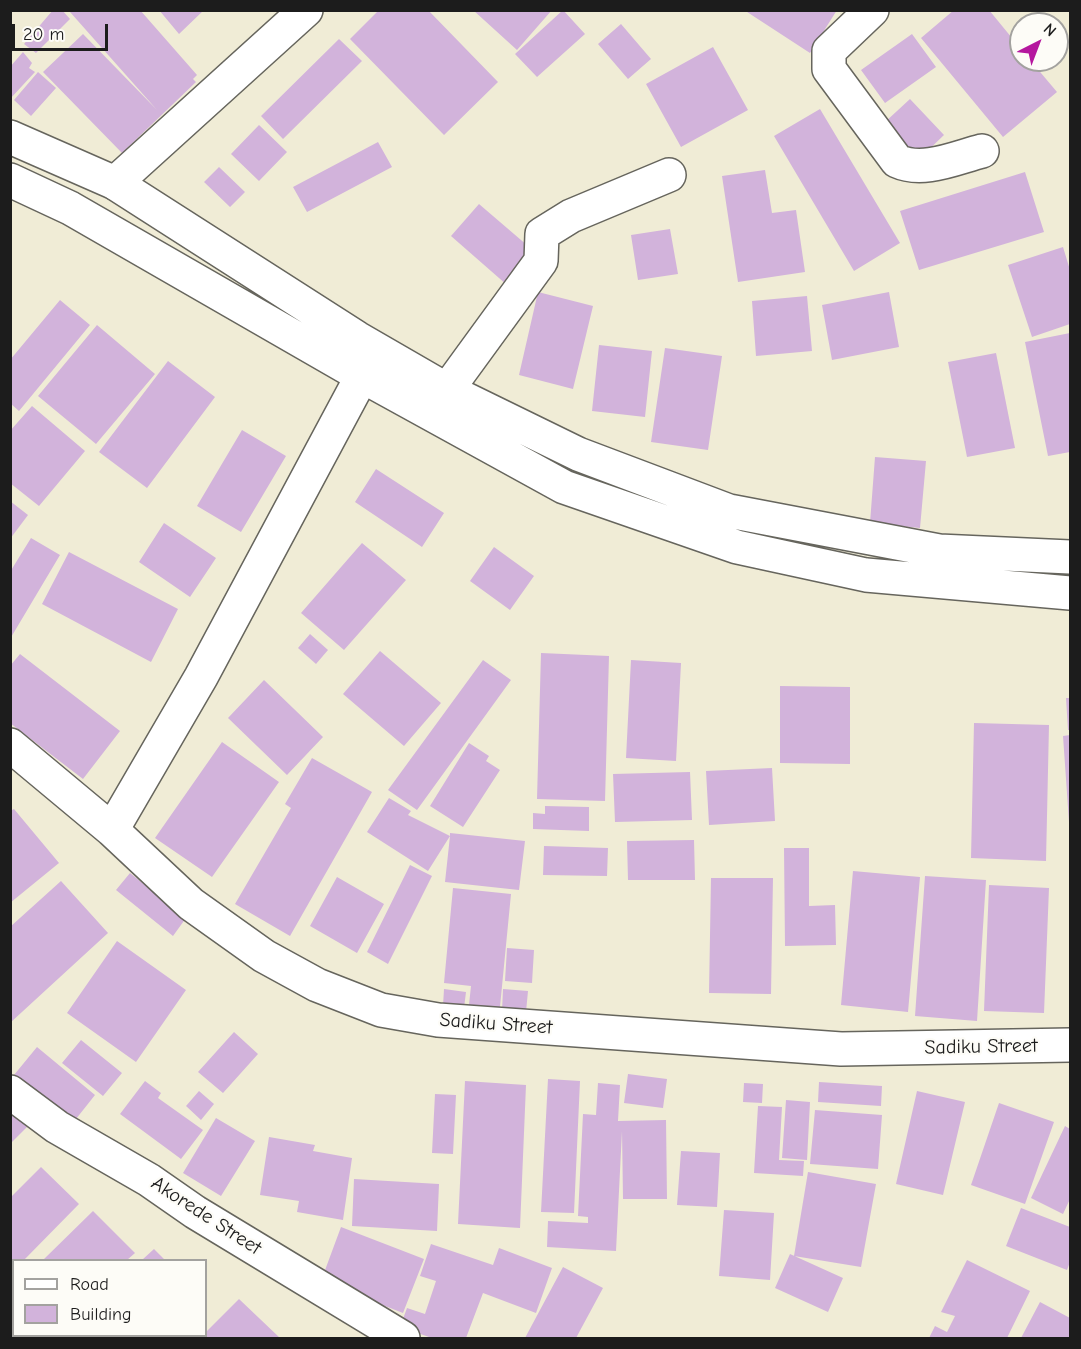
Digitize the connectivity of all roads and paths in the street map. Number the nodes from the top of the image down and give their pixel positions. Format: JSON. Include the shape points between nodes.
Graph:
{"nodes":[{"id":1,"x":306,"y":10,"type":"edge"},
{"id":2,"x":872,"y":10,"type":"edge"},
{"id":3,"x":10,"y":137,"type":"edge"},
{"id":4,"x":982,"y":151,"type":"dead end"},
{"id":5,"x":669,"y":175,"type":"dead end"},
{"id":6,"x":10,"y":180,"type":"edge"},
{"id":7,"x":115,"y":183,"type":"junction"},
{"id":8,"x":362,"y":376,"type":"junction"},
{"id":9,"x":447,"y":390,"type":"junction"},
{"id":10,"x":578,"y":454,"type":"junction"},
{"id":11,"x":564,"y":487,"type":"junction"},
{"id":12,"x":1071,"y":557,"type":"edge"},
{"id":13,"x":1071,"y":593,"type":"edge"},
{"id":14,"x":10,"y":746,"type":"edge"},
{"id":15,"x":112,"y":830,"type":"junction"},
{"id":16,"x":1071,"y":1045,"type":"edge"},
{"id":17,"x":10,"y":1092,"type":"edge"},
{"id":18,"x":403,"y":1338,"type":"edge"}],
"edges":[{"from":1,"to":7,"type":"street"},
{"from":2,"to":4,"type":"street","via":[[830,51],[829,69],[897,161],[910,167],[923,166]]},
{"from":3,"to":7,"type":"street"},
{"from":5,"to":9,"type":"street","via":[[571,216],[542,234],[541,261]]},
{"from":6,"to":8,"type":"street","via":[[70,207]]},
{"from":7,"to":9,"type":"street","via":[[357,338]]},
{"from":8,"to":11,"type":"street"},
{"from":8,"to":15,"type":"street","via":[[201,677]]},
{"from":9,"to":10,"type":"street"},
{"from":10,"to":11,"type":"street"},
{"from":10,"to":12,"type":"street","via":[[729,511],[939,551]]},
{"from":11,"to":13,"type":"street","via":[[737,547],[866,575]]},
{"from":14,"to":15,"type":"street","name":"Sadiku Street"},
{"from":15,"to":16,"type":"street","name":"Sadiku Street","via":[[192,904],[264,956],[317,985],[381,1010],[438,1020],[841,1049]]},
{"from":17,"to":18,"type":"street","name":"Akorede Street","via":[[57,1126]]}]}
